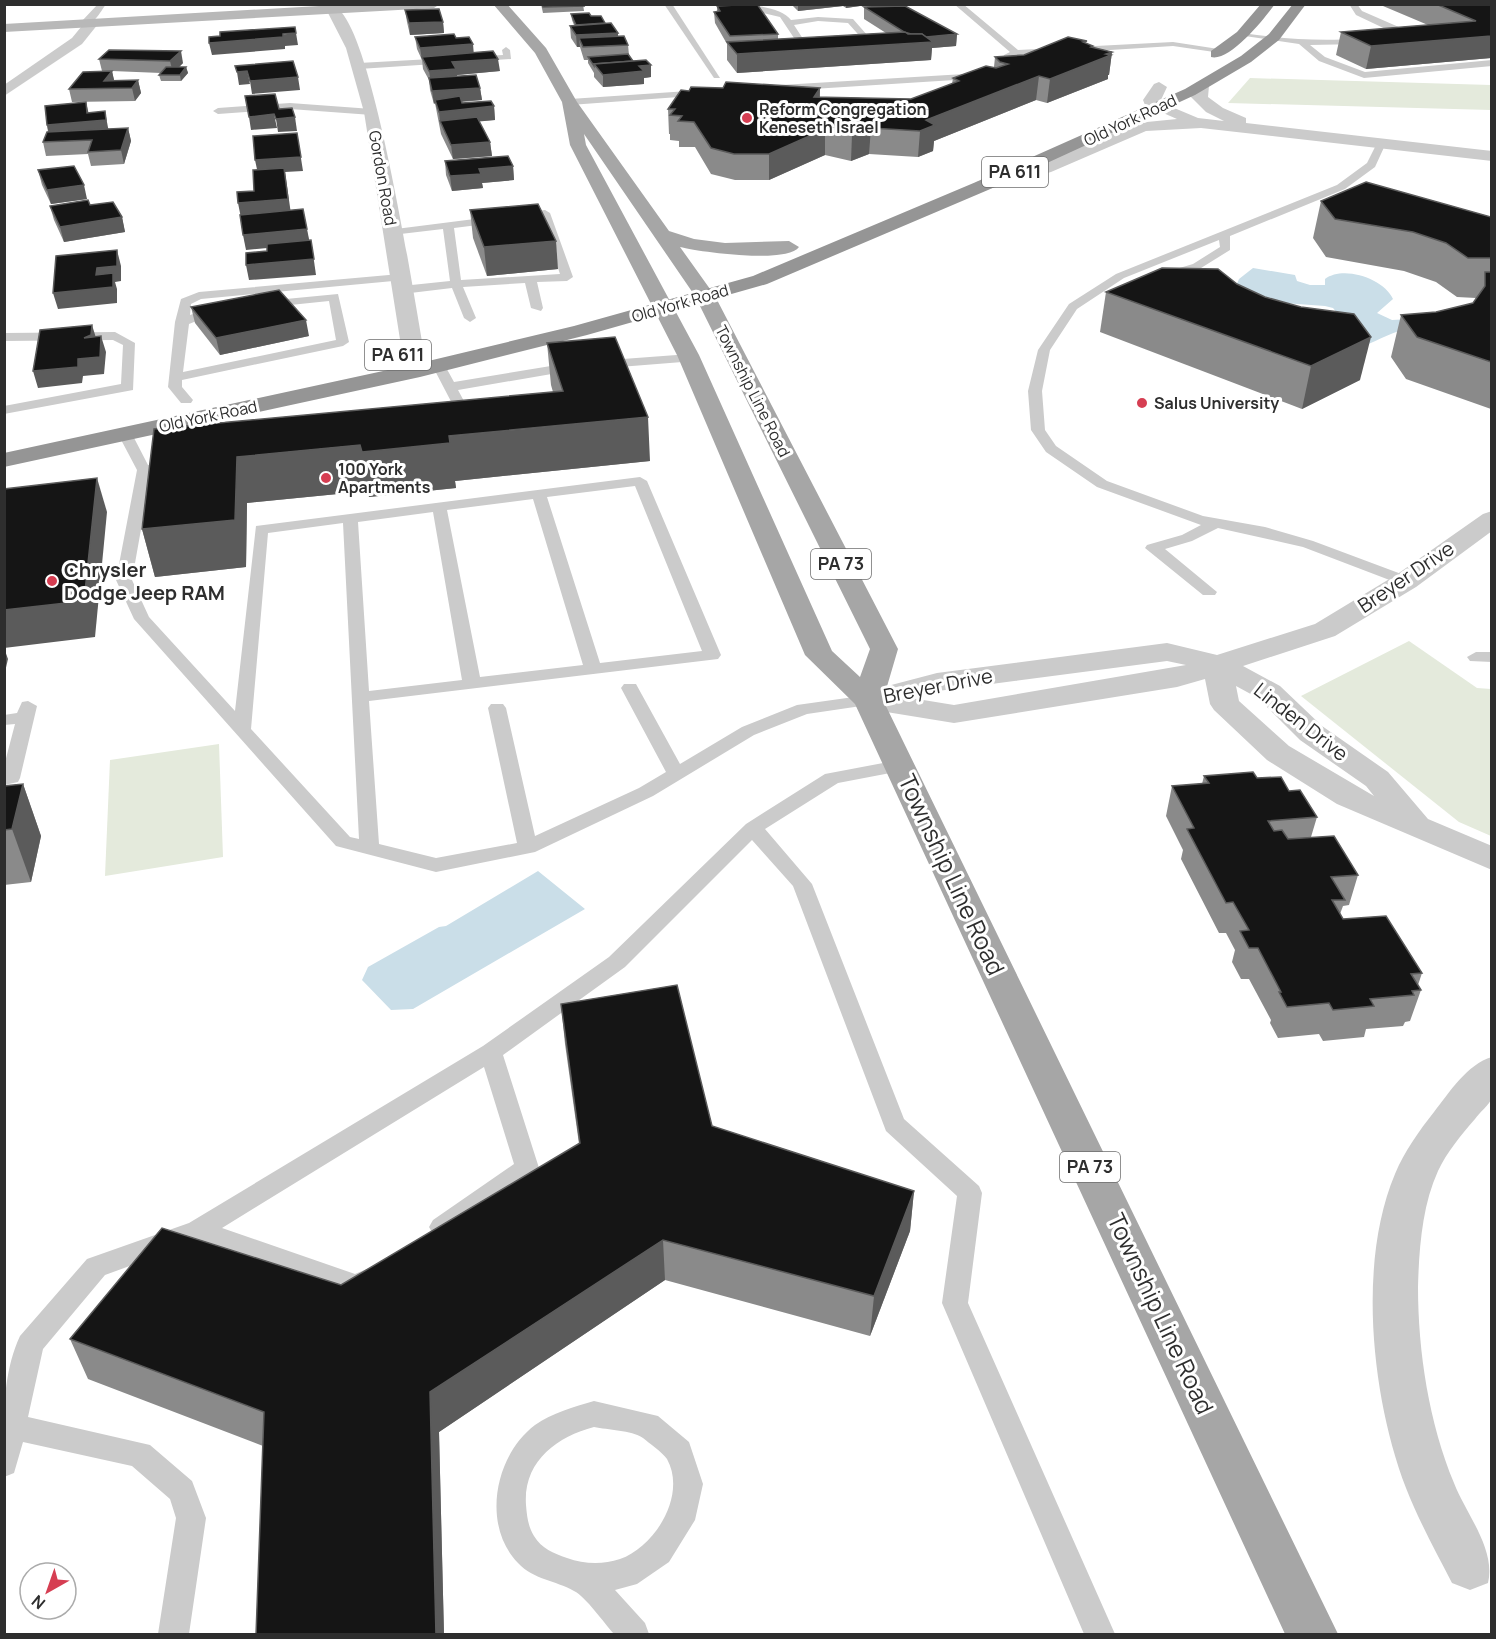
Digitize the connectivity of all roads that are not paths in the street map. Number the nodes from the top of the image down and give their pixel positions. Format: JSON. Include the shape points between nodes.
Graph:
{"nodes":[{"id":1,"x":102,"y":4,"type":"edge"},
{"id":2,"x":434,"y":4,"type":"edge"},
{"id":3,"x":499,"y":4,"type":"edge"},
{"id":4,"x":668,"y":4,"type":"edge"},
{"id":5,"x":728,"y":4,"type":"edge"},
{"id":6,"x":958,"y":4,"type":"edge"},
{"id":7,"x":1269,"y":4,"type":"edge"},
{"id":8,"x":1300,"y":4,"type":"edge"},
{"id":9,"x":1353,"y":4,"type":"edge"},
{"id":10,"x":334,"y":11,"type":"junction"},
{"id":11,"x":789,"y":23,"type":"junction"},
{"id":12,"x":88,"y":24,"type":"junction"},
{"id":13,"x":4,"y":28,"type":"edge"},
{"id":14,"x":1242,"y":36,"type":"junction"},
{"id":15,"x":1270,"y":40,"type":"junction"},
{"id":16,"x":1301,"y":42,"type":"junction"},
{"id":17,"x":849,"y":46,"type":"edge"},
{"id":18,"x":827,"y":47,"type":"edge"},
{"id":19,"x":506,"y":50,"type":"dead end"},
{"id":20,"x":1221,"y":50,"type":"junction"},
{"id":21,"x":1016,"y":53,"type":"junction"},
{"id":22,"x":1491,"y":63,"type":"edge"},
{"id":23,"x":1199,"y":65,"type":"dead end"},
{"id":24,"x":359,"y":66,"type":"junction"},
{"id":25,"x":717,"y":76,"type":"dead end"},
{"id":26,"x":1174,"y":79,"type":"dead end"},
{"id":27,"x":885,"y":82,"type":"junction"},
{"id":28,"x":1201,"y":86,"type":"junction"},
{"id":29,"x":1159,"y":87,"type":"junction"},
{"id":30,"x":4,"y":92,"type":"edge"},
{"id":31,"x":713,"y":93,"type":"edge"},
{"id":32,"x":874,"y":93,"type":"dead end"},
{"id":33,"x":802,"y":98,"type":"edge"},
{"id":34,"x":570,"y":102,"type":"junction"},
{"id":35,"x":1126,"y":102,"type":"dead end"},
{"id":36,"x":1158,"y":107,"type":"junction"},
{"id":37,"x":218,"y":111,"type":"dead end"},
{"id":38,"x":372,"y":112,"type":"junction"},
{"id":39,"x":1214,"y":124,"type":"junction"},
{"id":40,"x":1319,"y":136,"type":"junction"},
{"id":41,"x":1381,"y":143,"type":"junction"},
{"id":42,"x":1491,"y":156,"type":"edge"},
{"id":43,"x":982,"y":186,"type":"junction"},
{"id":44,"x":1308,"y":200,"type":"junction"},
{"id":45,"x":1331,"y":207,"type":"edge"},
{"id":46,"x":448,"y":225,"type":"junction"},
{"id":47,"x":392,"y":232,"type":"junction"},
{"id":48,"x":1224,"y":233,"type":"junction"},
{"id":49,"x":662,"y":235,"type":"junction"},
{"id":50,"x":810,"y":237,"type":"dead end"},
{"id":51,"x":789,"y":247,"type":"junction"},
{"id":52,"x":1120,"y":276,"type":"junction"},
{"id":53,"x":530,"y":279,"type":"junction"},
{"id":54,"x":707,"y":279,"type":"junction"},
{"id":55,"x":401,"y":284,"type":"junction"},
{"id":56,"x":456,"y":284,"type":"junction"},
{"id":57,"x":659,"y":298,"type":"junction"},
{"id":58,"x":251,"y":306,"type":"edge"},
{"id":59,"x":537,"y":308,"type":"dead end"},
{"id":60,"x":228,"y":309,"type":"edge"},
{"id":61,"x":470,"y":318,"type":"dead end"},
{"id":62,"x":181,"y":322,"type":"junction"},
{"id":63,"x":4,"y":337,"type":"edge"},
{"id":64,"x":413,"y":352,"type":"junction"},
{"id":65,"x":690,"y":358,"type":"junction"},
{"id":66,"x":438,"y":365,"type":"junction"},
{"id":67,"x":176,"y":376,"type":"junction"},
{"id":68,"x":450,"y":387,"type":"junction"},
{"id":69,"x":186,"y":400,"type":"junction"},
{"id":70,"x":4,"y":410,"type":"edge"},
{"id":71,"x":441,"y":417,"type":"edge"},
{"id":72,"x":125,"y":434,"type":"junction"},
{"id":73,"x":4,"y":438,"type":"edge"},
{"id":74,"x":4,"y":460,"type":"edge"},
{"id":75,"x":166,"y":465,"type":"edge"},
{"id":76,"x":144,"y":470,"type":"junction"},
{"id":77,"x":539,"y":494,"type":"junction"},
{"id":78,"x":439,"y":506,"type":"junction"},
{"id":79,"x":350,"y":518,"type":"junction"},
{"id":80,"x":1491,"y":519,"type":"edge"},
{"id":81,"x":1216,"y":523,"type":"junction"},
{"id":82,"x":1406,"y":581,"type":"junction"},
{"id":83,"x":1209,"y":592,"type":"dead end"},
{"id":84,"x":1216,"y":664,"type":"junction"},
{"id":85,"x":593,"y":670,"type":"junction"},
{"id":86,"x":472,"y":684,"type":"junction"},
{"id":87,"x":630,"y":688,"type":"dead end"},
{"id":88,"x":360,"y":697,"type":"junction"},
{"id":89,"x":868,"y":700,"type":"junction"},
{"id":90,"x":497,"y":708,"type":"dead end"},
{"id":91,"x":4,"y":720,"type":"edge"},
{"id":92,"x":242,"y":729,"type":"junction"},
{"id":93,"x":899,"y":766,"type":"junction"},
{"id":94,"x":676,"y":774,"type":"junction"},
{"id":95,"x":4,"y":779,"type":"edge"},
{"id":96,"x":753,"y":828,"type":"junction"},
{"id":97,"x":528,"y":847,"type":"junction"},
{"id":98,"x":369,"y":849,"type":"junction"},
{"id":99,"x":1491,"y":859,"type":"edge"},
{"id":100,"x":491,"y":1052,"type":"junction"},
{"id":101,"x":1491,"y":1071,"type":"edge"},
{"id":102,"x":198,"y":1230,"type":"junction"},
{"id":103,"x":423,"y":1240,"type":"edge"},
{"id":104,"x":386,"y":1267,"type":"edge"},
{"id":105,"x":11,"y":1426,"type":"junction"},
{"id":106,"x":4,"y":1464,"type":"edge"},
{"id":107,"x":1470,"y":1565,"type":"dead end"},
{"id":108,"x":588,"y":1582,"type":"junction"},
{"id":109,"x":174,"y":1635,"type":"edge"},
{"id":110,"x":634,"y":1635,"type":"edge"},
{"id":111,"x":1100,"y":1635,"type":"edge"},
{"id":112,"x":1312,"y":1635,"type":"edge"}],
"edges":[{"from":1,"to":12,"type":"lane"},
{"from":2,"to":10,"type":"street"},
{"from":3,"to":34,"type":"main road","name":"Township Line Road","number":"PA 73","via":[[541,51]]},
{"from":4,"to":25,"type":"lane"},
{"from":5,"to":11,"type":"lane","via":[[783,15]]},
{"from":6,"to":21,"type":"lane"},
{"from":7,"to":14,"type":"highway"},
{"from":8,"to":15,"type":"highway","name":"Old York Road","number":"PA 611"},
{"from":9,"to":16,"type":"lane","via":[[1359,13],[1398,30],[1398,35]]},
{"from":10,"to":12,"type":"street"},
{"from":10,"to":24,"type":"street","name":"Gordon Road"},
{"from":11,"to":17,"type":"lane","via":[[818,19],[850,21],[871,44]]},
{"from":11,"to":18,"type":"lane","via":[[801,49]]},
{"from":12,"to":13,"type":"street"},
{"from":12,"to":30,"type":"street","via":[[77,40]]},
{"from":14,"to":15,"type":"lane"},
{"from":14,"to":20,"type":"highway"},
{"from":15,"to":16,"type":"lane"},
{"from":15,"to":28,"type":"highway","name":"Old York Road","number":"PA 611"},
{"from":16,"to":22,"type":"lane","via":[[1322,59],[1364,75]]},
{"from":19,"to":24,"type":"lane","via":[[508,57]]},
{"from":20,"to":21,"type":"lane","via":[[1173,44]]},
{"from":20,"to":23,"type":"highway"},
{"from":21,"to":27,"type":"lane","via":[[1008,55],[1002,74]]},
{"from":24,"to":38,"type":"street","name":"Gordon Road"},
{"from":26,"to":29,"type":"highway","name":"Old York Road"},
{"from":27,"to":32,"type":"lane"},
{"from":27,"to":33,"type":"lane","via":[[771,89]]},
{"from":28,"to":36,"type":"highway","name":"Old York Road","number":"PA 611"},
{"from":28,"to":40,"type":"street","via":[[1198,96],[1225,116]]},
{"from":29,"to":35,"type":"highway","name":"Old York Road"},
{"from":29,"to":36,"type":"street","via":[[1151,100]]},
{"from":31,"to":34,"type":"lane"},
{"from":34,"to":49,"type":"main road","name":"Township Line Road","number":"PA 73"},
{"from":34,"to":57,"type":"main road","name":"Township Line Road","number":"PA 73","via":[[578,145]]},
{"from":36,"to":39,"type":"street"},
{"from":36,"to":43,"type":"highway","name":"Old York Road","number":"PA 611"},
{"from":37,"to":38,"type":"lane","via":[[290,106]]},
{"from":38,"to":47,"type":"street","name":"Gordon Road"},
{"from":39,"to":40,"type":"street"},
{"from":39,"to":43,"type":"street","via":[[1175,122],[1143,126],[1045,168]]},
{"from":40,"to":41,"type":"street"},
{"from":41,"to":42,"type":"street"},
{"from":41,"to":44,"type":"lane","via":[[1371,165],[1341,187]]},
{"from":43,"to":54,"type":"highway","name":"Old York Road","number":"PA 611","via":[[760,280]]},
{"from":44,"to":45,"type":"lane"},
{"from":44,"to":48,"type":"lane"},
{"from":46,"to":47,"type":"lane"},
{"from":46,"to":53,"type":"lane","via":[[545,213],[567,277]]},
{"from":46,"to":56,"type":"lane"},
{"from":47,"to":55,"type":"street","name":"Gordon Road"},
{"from":48,"to":52,"type":"lane"},
{"from":48,"to":52,"type":"lane","via":[[1226,248],[1197,266],[1154,277]]},
{"from":49,"to":51,"type":"main road","via":[[685,244],[721,250]]},
{"from":49,"to":54,"type":"main road","name":"Township Line Road","number":"PA 73"},
{"from":50,"to":51,"type":"highway","name":"Old York Road","number":"PA 611"},
{"from":51,"to":54,"type":"highway","name":"Old York Road","number":"PA 611"},
{"from":52,"to":81,"type":"lane","via":[[1073,307],[1044,350],[1035,391],[1038,430],[1051,448],[1102,484]]},
{"from":53,"to":56,"type":"lane"},
{"from":53,"to":59,"type":"lane"},
{"from":54,"to":57,"type":"highway","name":"Old York Road","number":"PA 611"},
{"from":54,"to":89,"type":"main road","name":"Township Line Road","number":"PA 73","via":[[884,649]]},
{"from":55,"to":56,"type":"lane"},
{"from":55,"to":62,"type":"lane","via":[[199,296],[185,302]]},
{"from":55,"to":64,"type":"street","name":"Gordon Road"},
{"from":56,"to":61,"type":"lane"},
{"from":57,"to":64,"type":"highway","name":"Old York Road","number":"PA 611"},
{"from":57,"to":65,"type":"main road","name":"Township Line Road","number":"PA 73"},
{"from":57,"to":66,"type":"highway","name":"Old York Road","number":"PA 611"},
{"from":58,"to":67,"type":"lane","via":[[334,297],[343,342]]},
{"from":60,"to":62,"type":"lane"},
{"from":62,"to":67,"type":"lane"},
{"from":63,"to":70,"type":"lane","via":[[115,336],[129,343],[128,387]]},
{"from":64,"to":69,"type":"highway","name":"Old York Road","number":"PA 611"},
{"from":65,"to":68,"type":"lane","via":[[501,377]]},
{"from":65,"to":89,"type":"main road","name":"Township Line Road","number":"PA 73","via":[[819,655]]},
{"from":66,"to":68,"type":"lane"},
{"from":66,"to":72,"type":"highway","name":"Old York Road","number":"PA 611"},
{"from":67,"to":69,"type":"lane","via":[[176,387]]},
{"from":68,"to":71,"type":"lane","via":[[464,414]]},
{"from":69,"to":73,"type":"highway","name":"Old York Road","number":"PA 611"},
{"from":72,"to":74,"type":"highway","name":"Old York Road","number":"PA 611"},
{"from":72,"to":76,"type":"lane"},
{"from":75,"to":76,"type":"lane"},
{"from":76,"to":92,"type":"lane","via":[[124,580],[142,619]]},
{"from":77,"to":78,"type":"lane"},
{"from":77,"to":85,"type":"lane"},
{"from":77,"to":85,"type":"lane","via":[[640,481],[712,655]]},
{"from":78,"to":79,"type":"lane"},
{"from":78,"to":86,"type":"lane"},
{"from":79,"to":88,"type":"lane"},
{"from":79,"to":92,"type":"lane","via":[[261,528]]},
{"from":80,"to":82,"type":"street","name":"Breyer Drive"},
{"from":81,"to":82,"type":"lane","via":[[1308,544]]},
{"from":81,"to":83,"type":"lane","via":[[1187,538],[1153,548]]},
{"from":82,"to":84,"type":"street","name":"Breyer Drive","via":[[1325,630]]},
{"from":84,"to":89,"type":"street","name":"Breyer Drive","via":[[1177,678],[954,714]]},
{"from":84,"to":99,"type":"street","name":"Linden Drive","via":[[1225,704],[1278,753],[1348,797]]},
{"from":85,"to":86,"type":"lane"},
{"from":86,"to":88,"type":"lane"},
{"from":87,"to":94,"type":"lane"},
{"from":88,"to":98,"type":"lane"},
{"from":89,"to":93,"type":"main road","name":"Township Line Road","number":"PA 73"},
{"from":89,"to":94,"type":"lane","via":[[803,708],[748,731]]},
{"from":90,"to":97,"type":"lane"},
{"from":91,"to":95,"type":"lane","via":[[27,712],[11,778]]},
{"from":92,"to":98,"type":"lane","via":[[343,842]]},
{"from":93,"to":96,"type":"lane","via":[[832,777]]},
{"from":93,"to":112,"type":"main road","name":"Township Line Road","number":"PA 73"},
{"from":94,"to":97,"type":"lane"},
{"from":96,"to":100,"type":"lane","via":[[617,962]]},
{"from":96,"to":111,"type":"lane","via":[[802,884],[894,1124],[970,1192],[956,1303]]},
{"from":97,"to":98,"type":"lane","via":[[436,865]]},
{"from":100,"to":102,"type":"lane"},
{"from":100,"to":103,"type":"lane","via":[[527,1168]]},
{"from":101,"to":107,"type":"street","via":[[1437,1138],[1416,1173],[1398,1236],[1396,1280],[1404,1383],[1413,1429],[1431,1487]]},
{"from":102,"to":104,"type":"lane","via":[[357,1287]]},
{"from":102,"to":105,"type":"lane","via":[[96,1267],[30,1344]]},
{"from":105,"to":106,"type":"lane"},
{"from":105,"to":109,"type":"lane","via":[[140,1454],[182,1491],[191,1518]]},
{"from":108,"to":108,"type":"lane","via":[[619,1579],[648,1566],[671,1545],[685,1518],[689,1491],[684,1463],[669,1441],[648,1424],[622,1415],[594,1414],[566,1421],[543,1436],[524,1457],[512,1482],[510,1510],[516,1536],[534,1560],[558,1576]]},
{"from":108,"to":110,"type":"lane"}]}
